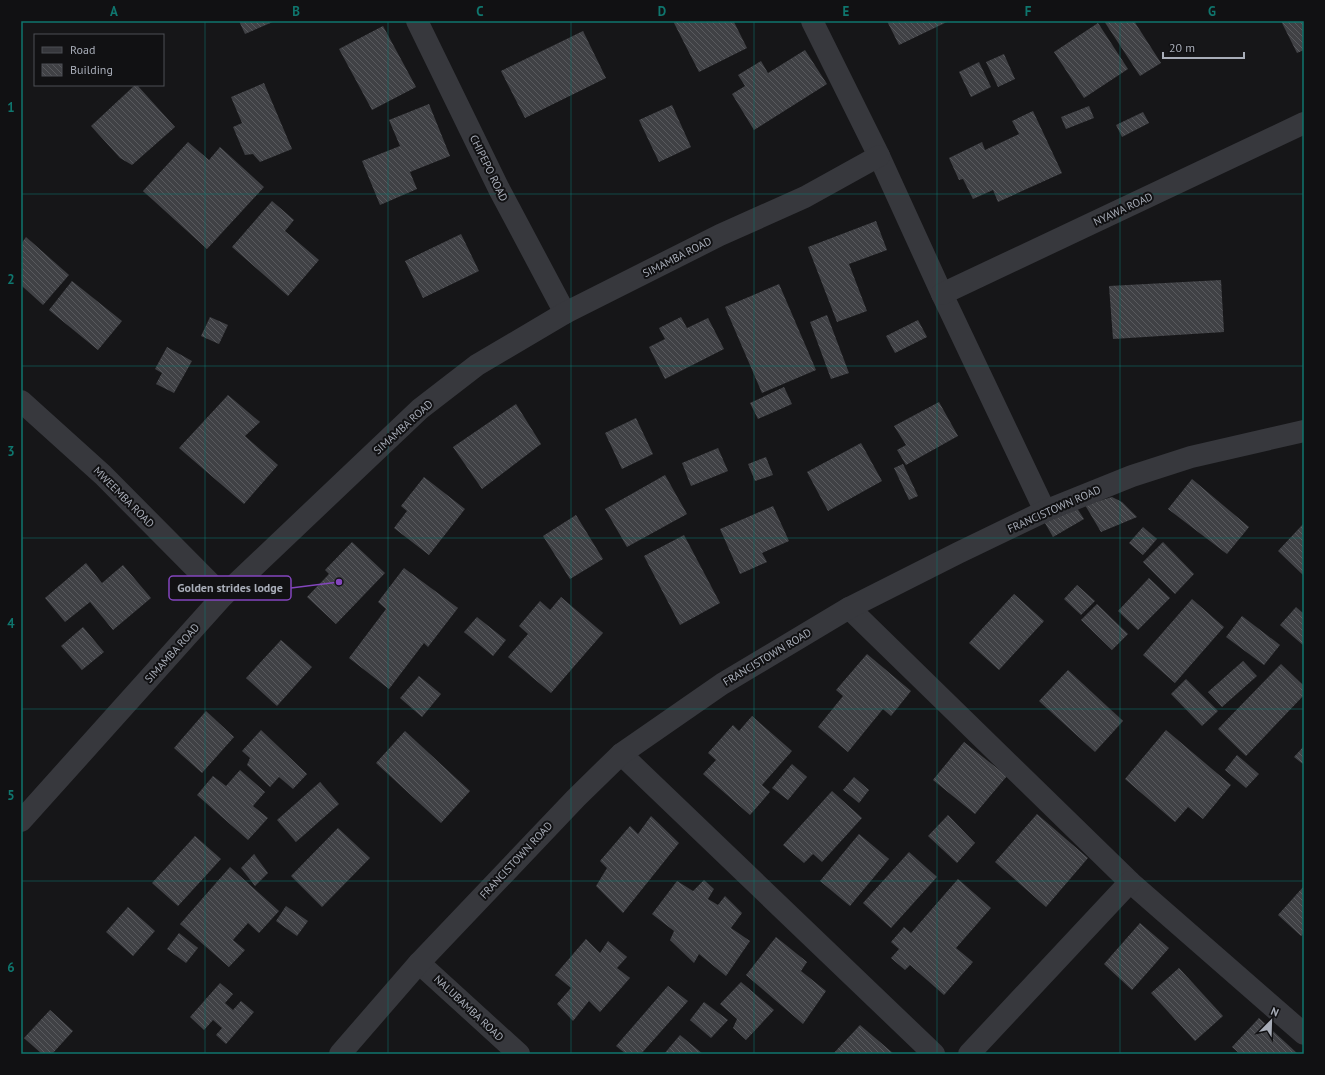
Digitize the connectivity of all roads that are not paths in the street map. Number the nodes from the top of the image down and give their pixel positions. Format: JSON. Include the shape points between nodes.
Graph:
{"nodes":[{"id":1,"x":417,"y":21,"type":"edge"},
{"id":2,"x":812,"y":21,"type":"edge"},
{"id":3,"x":1304,"y":123,"type":"edge"},
{"id":4,"x":879,"y":156,"type":"junction"},
{"id":5,"x":942,"y":294,"type":"junction"},
{"id":6,"x":565,"y":313,"type":"junction"},
{"id":7,"x":21,"y":401,"type":"edge"},
{"id":8,"x":1304,"y":431,"type":"edge"},
{"id":9,"x":1045,"y":511,"type":"junction"},
{"id":10,"x":223,"y":596,"type":"junction"},
{"id":11,"x":849,"y":608,"type":"junction"},
{"id":12,"x":621,"y":754,"type":"junction"},
{"id":13,"x":21,"y":821,"type":"edge"},
{"id":14,"x":1130,"y":882,"type":"junction"},
{"id":15,"x":419,"y":963,"type":"junction"},
{"id":16,"x":1304,"y":1034,"type":"edge"},
{"id":17,"x":340,"y":1054,"type":"edge"},
{"id":18,"x":519,"y":1054,"type":"edge"},
{"id":19,"x":934,"y":1054,"type":"edge"},
{"id":20,"x":969,"y":1054,"type":"edge"}],
"edges":[{"from":1,"to":6,"type":"street","name":"CHIPEPO ROAD","via":[[499,189]]},
{"from":2,"to":4,"type":"street"},
{"from":3,"to":5,"type":"street","name":"NYAWA ROAD"},
{"from":4,"to":5,"type":"street"},
{"from":4,"to":6,"type":"street","name":"SIMAMBA ROAD","via":[[805,197],[720,235]]},
{"from":5,"to":9,"type":"street"},
{"from":6,"to":10,"type":"street","name":"SIMAMBA ROAD","via":[[477,365],[420,409]]},
{"from":7,"to":10,"type":"street","name":"MWEEMBA ROAD","via":[[103,475]]},
{"from":8,"to":9,"type":"street","name":"FRANCISTOWN ROAD","via":[[1191,457],[1132,476]]},
{"from":9,"to":11,"type":"street","name":"FRANCISTOWN ROAD"},
{"from":10,"to":13,"type":"street","name":"SIMAMBA ROAD"},
{"from":11,"to":12,"type":"street","name":"FRANCISTOWN ROAD","via":[[722,684]]},
{"from":11,"to":14,"type":"street"},
{"from":12,"to":15,"type":"street","name":"FRANCISTOWN ROAD","via":[[536,839]]},
{"from":12,"to":19,"type":"street"},
{"from":14,"to":16,"type":"street"},
{"from":14,"to":20,"type":"street"},
{"from":15,"to":17,"type":"street","name":"FRANCISTOWN ROAD"},
{"from":15,"to":18,"type":"street","name":"NALUBAMBA ROAD"}]}
